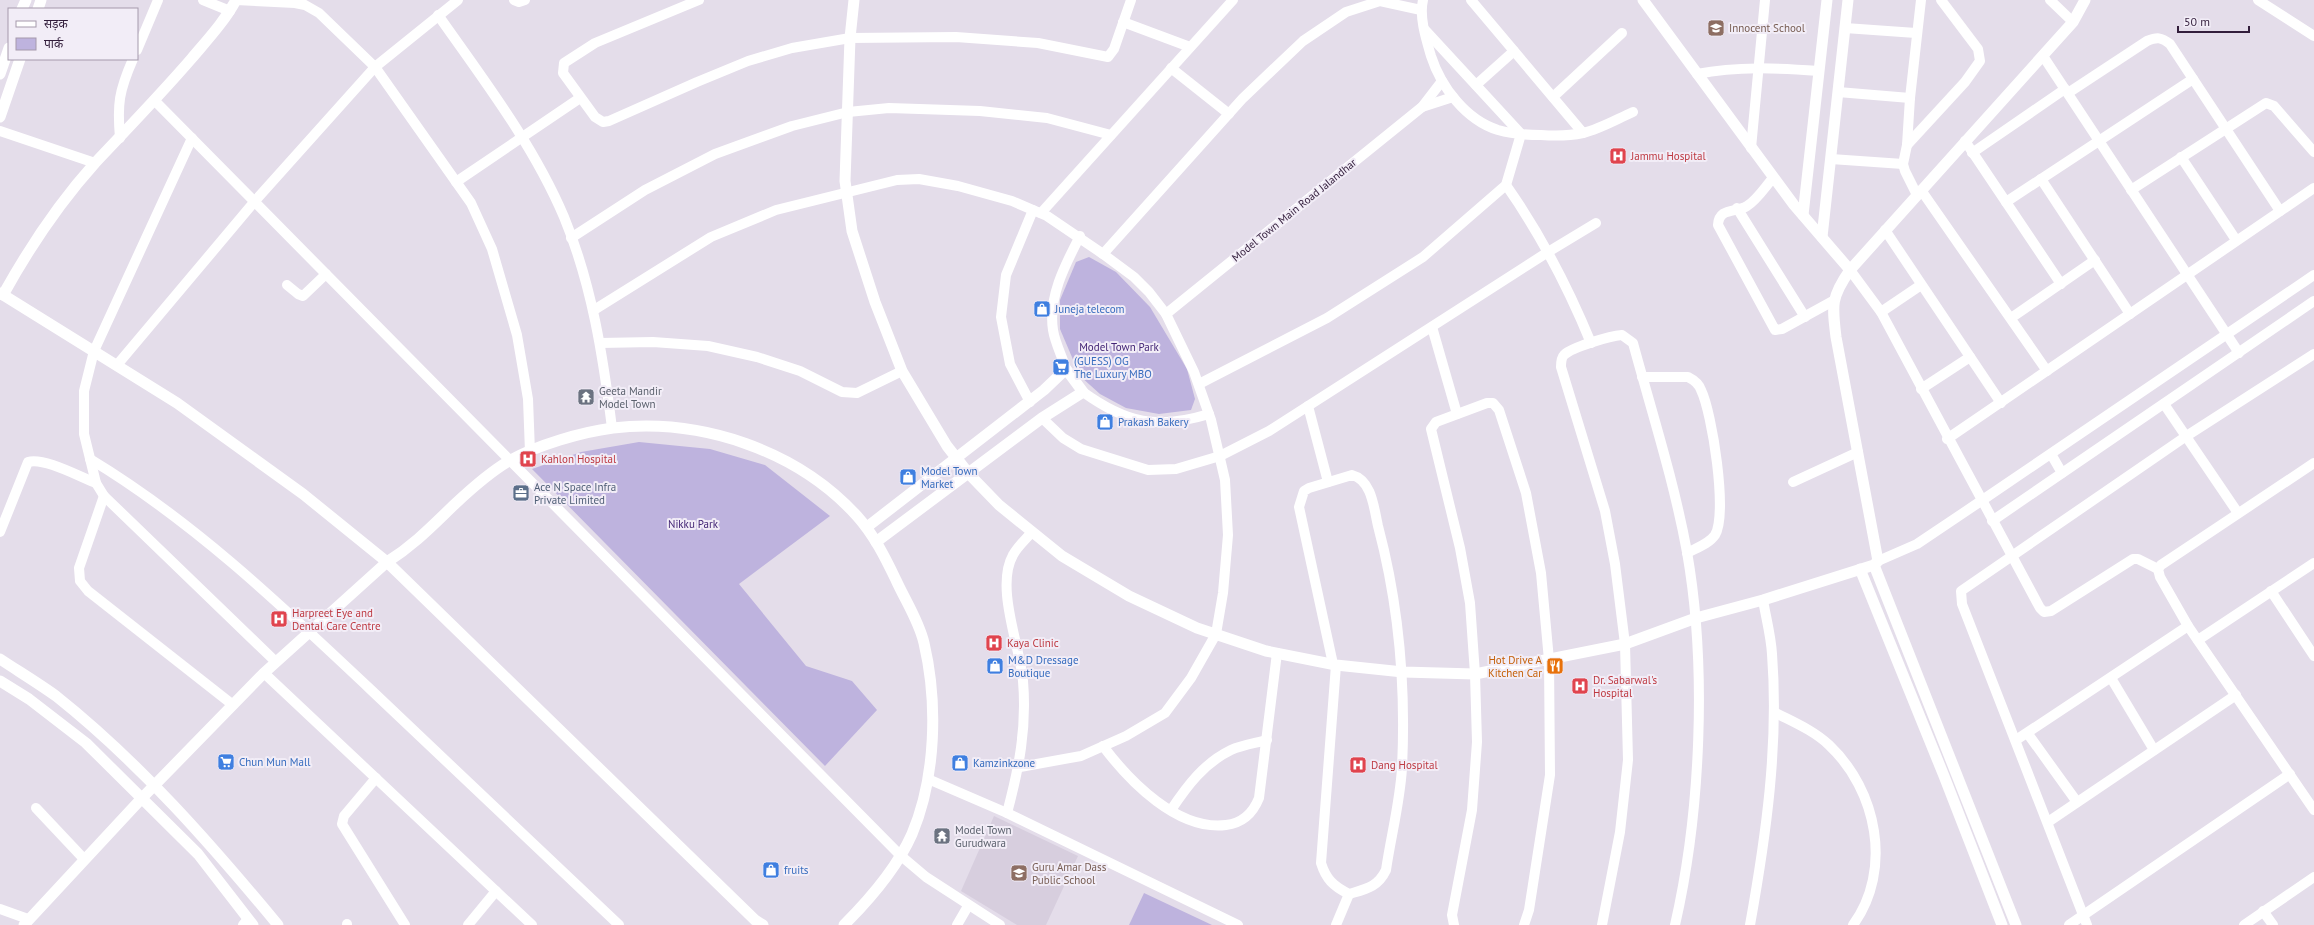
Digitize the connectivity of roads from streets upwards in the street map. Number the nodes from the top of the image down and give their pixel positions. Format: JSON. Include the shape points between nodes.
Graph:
{"nodes":[{"id":1,"x":158,"y":0,"type":"edge"},
{"id":2,"x":203,"y":0,"type":"edge"},
{"id":3,"x":236,"y":0,"type":"edge"},
{"id":4,"x":458,"y":0,"type":"edge"},
{"id":5,"x":514,"y":0,"type":"edge"},
{"id":6,"x":525,"y":0,"type":"edge"},
{"id":7,"x":700,"y":0,"type":"edge"},
{"id":8,"x":854,"y":0,"type":"edge"},
{"id":9,"x":1131,"y":0,"type":"edge"},
{"id":10,"x":1233,"y":0,"type":"edge"},
{"id":11,"x":1379,"y":0,"type":"edge"},
{"id":12,"x":1471,"y":0,"type":"edge"},
{"id":13,"x":1643,"y":0,"type":"edge"},
{"id":14,"x":1765,"y":0,"type":"edge"},
{"id":15,"x":1827,"y":0,"type":"edge"},
{"id":16,"x":1848,"y":0,"type":"edge"},
{"id":17,"x":1921,"y":0,"type":"edge"},
{"id":18,"x":1941,"y":0,"type":"edge"},
{"id":19,"x":2050,"y":0,"type":"edge"},
{"id":20,"x":2085,"y":0,"type":"edge"},
{"id":21,"x":2258,"y":0,"type":"edge"},
{"id":22,"x":1422,"y":5,"type":"edge"},
{"id":23,"x":230,"y":11,"type":"junction"},
{"id":24,"x":438,"y":15,"type":"junction"},
{"id":25,"x":1123,"y":22,"type":"junction"},
{"id":26,"x":2073,"y":22,"type":"junction"},
{"id":27,"x":1845,"y":28,"type":"junction"},
{"id":28,"x":1425,"y":30,"type":"junction"},
{"id":29,"x":1622,"y":33,"type":"dead end"},
{"id":30,"x":1916,"y":33,"type":"junction"},
{"id":31,"x":2314,"y":36,"type":"edge"},
{"id":32,"x":850,"y":38,"type":"junction"},
{"id":33,"x":1190,"y":47,"type":"junction"},
{"id":34,"x":138,"y":48,"type":"edge"},
{"id":35,"x":8,"y":51,"type":"edge"},
{"id":36,"x":1514,"y":51,"type":"junction"},
{"id":37,"x":2043,"y":56,"type":"junction"},
{"id":38,"x":20,"y":60,"type":"edge"},
{"id":39,"x":133,"y":60,"type":"edge"},
{"id":40,"x":375,"y":67,"type":"junction"},
{"id":41,"x":1759,"y":67,"type":"junction"},
{"id":42,"x":1171,"y":68,"type":"junction"},
{"id":43,"x":1819,"y":71,"type":"junction"},
{"id":44,"x":0,"y":74,"type":"edge"},
{"id":45,"x":1697,"y":74,"type":"junction"},
{"id":46,"x":2193,"y":78,"type":"junction"},
{"id":47,"x":1442,"y":81,"type":"junction"},
{"id":48,"x":1476,"y":85,"type":"junction"},
{"id":49,"x":2066,"y":91,"type":"junction"},
{"id":50,"x":1838,"y":92,"type":"junction"},
{"id":51,"x":1453,"y":97,"type":"junction"},
{"id":52,"x":1553,"y":97,"type":"junction"},
{"id":53,"x":580,"y":98,"type":"junction"},
{"id":54,"x":1910,"y":98,"type":"junction"},
{"id":55,"x":155,"y":101,"type":"junction"},
{"id":56,"x":1422,"y":106,"type":"junction"},
{"id":57,"x":848,"y":112,"type":"junction"},
{"id":58,"x":1633,"y":112,"type":"dead end"},
{"id":59,"x":1229,"y":114,"type":"junction"},
{"id":60,"x":0,"y":116,"type":"edge"},
{"id":61,"x":2225,"y":128,"type":"junction"},
{"id":62,"x":0,"y":131,"type":"edge"},
{"id":63,"x":1583,"y":133,"type":"junction"},
{"id":64,"x":1522,"y":134,"type":"junction"},
{"id":65,"x":1111,"y":135,"type":"junction"},
{"id":66,"x":521,"y":137,"type":"junction"},
{"id":67,"x":120,"y":138,"type":"junction"},
{"id":68,"x":192,"y":138,"type":"junction"},
{"id":69,"x":2099,"y":140,"type":"junction"},
{"id":70,"x":1966,"y":141,"type":"junction"},
{"id":71,"x":1907,"y":144,"type":"junction"},
{"id":72,"x":1751,"y":148,"type":"junction"},
{"id":73,"x":2314,"y":152,"type":"edge"},
{"id":74,"x":1972,"y":153,"type":"junction"},
{"id":75,"x":2182,"y":157,"type":"junction"},
{"id":76,"x":1831,"y":159,"type":"junction"},
{"id":77,"x":95,"y":163,"type":"junction"},
{"id":78,"x":1903,"y":164,"type":"junction"},
{"id":79,"x":1773,"y":178,"type":"junction"},
{"id":80,"x":2042,"y":179,"type":"junction"},
{"id":81,"x":456,"y":182,"type":"junction"},
{"id":82,"x":1506,"y":185,"type":"junction"},
{"id":83,"x":2314,"y":188,"type":"edge"},
{"id":84,"x":2132,"y":190,"type":"junction"},
{"id":85,"x":847,"y":192,"type":"junction"},
{"id":86,"x":1919,"y":192,"type":"junction"},
{"id":87,"x":255,"y":201,"type":"junction"},
{"id":88,"x":2006,"y":202,"type":"junction"},
{"id":89,"x":1736,"y":208,"type":"junction"},
{"id":90,"x":1037,"y":211,"type":"junction"},
{"id":91,"x":2280,"y":211,"type":"junction"},
{"id":92,"x":1803,"y":215,"type":"junction"},
{"id":93,"x":1596,"y":223,"type":"dead end"},
{"id":94,"x":1885,"y":230,"type":"junction"},
{"id":95,"x":1080,"y":236,"type":"junction"},
{"id":96,"x":1822,"y":237,"type":"junction"},
{"id":97,"x":571,"y":238,"type":"junction"},
{"id":98,"x":2236,"y":240,"type":"junction"},
{"id":99,"x":1548,"y":252,"type":"junction"},
{"id":100,"x":1103,"y":254,"type":"junction"},
{"id":101,"x":2095,"y":260,"type":"junction"},
{"id":102,"x":1850,"y":270,"type":"junction"},
{"id":103,"x":326,"y":274,"type":"junction"},
{"id":104,"x":2187,"y":274,"type":"junction"},
{"id":105,"x":2314,"y":275,"type":"edge"},
{"id":106,"x":2061,"y":284,"type":"junction"},
{"id":107,"x":288,"y":285,"type":"dead end"},
{"id":108,"x":1921,"y":285,"type":"junction"},
{"id":109,"x":1,"y":294,"type":"edge"},
{"id":110,"x":1834,"y":300,"type":"junction"},
{"id":111,"x":2314,"y":301,"type":"edge"},
{"id":112,"x":594,"y":310,"type":"junction"},
{"id":113,"x":1881,"y":312,"type":"junction"},
{"id":114,"x":1166,"y":314,"type":"junction"},
{"id":115,"x":2130,"y":314,"type":"junction"},
{"id":116,"x":1805,"y":317,"type":"junction"},
{"id":117,"x":2011,"y":318,"type":"junction"},
{"id":118,"x":1432,"y":328,"type":"junction"},
{"id":119,"x":2226,"y":335,"type":"junction"},
{"id":120,"x":600,"y":343,"type":"junction"},
{"id":121,"x":1591,"y":343,"type":"junction"},
{"id":122,"x":94,"y":351,"type":"junction"},
{"id":123,"x":2239,"y":353,"type":"junction"},
{"id":124,"x":2314,"y":354,"type":"edge"},
{"id":125,"x":1970,"y":357,"type":"junction"},
{"id":126,"x":117,"y":365,"type":"junction"},
{"id":127,"x":1066,"y":369,"type":"junction"},
{"id":128,"x":902,"y":371,"type":"junction"},
{"id":129,"x":2047,"y":371,"type":"junction"},
{"id":130,"x":1642,"y":376,"type":"junction"},
{"id":131,"x":1198,"y":384,"type":"junction"},
{"id":132,"x":1921,"y":389,"type":"junction"},
{"id":133,"x":1083,"y":392,"type":"junction"},
{"id":134,"x":1030,"y":402,"type":"junction"},
{"id":135,"x":2001,"y":403,"type":"junction"},
{"id":136,"x":2164,"y":404,"type":"junction"},
{"id":137,"x":1308,"y":406,"type":"junction"},
{"id":138,"x":1209,"y":414,"type":"junction"},
{"id":139,"x":1457,"y":414,"type":"junction"},
{"id":140,"x":1042,"y":418,"type":"junction"},
{"id":141,"x":612,"y":428,"type":"junction"},
{"id":142,"x":2185,"y":437,"type":"junction"},
{"id":143,"x":1948,"y":439,"type":"junction"},
{"id":144,"x":530,"y":452,"type":"junction"},
{"id":145,"x":1858,"y":452,"type":"junction"},
{"id":146,"x":2051,"y":454,"type":"junction"},
{"id":147,"x":1220,"y":456,"type":"junction"},
{"id":148,"x":957,"y":458,"type":"junction"},
{"id":149,"x":90,"y":459,"type":"junction"},
{"id":150,"x":509,"y":461,"type":"junction"},
{"id":151,"x":2314,"y":462,"type":"edge"},
{"id":152,"x":2062,"y":473,"type":"junction"},
{"id":153,"x":969,"y":474,"type":"junction"},
{"id":154,"x":1328,"y":482,"type":"junction"},
{"id":155,"x":1793,"y":482,"type":"dead end"},
{"id":156,"x":96,"y":483,"type":"junction"},
{"id":157,"x":104,"y":496,"type":"junction"},
{"id":158,"x":1981,"y":501,"type":"junction"},
{"id":159,"x":2238,"y":513,"type":"junction"},
{"id":160,"x":1992,"y":521,"type":"junction"},
{"id":161,"x":867,"y":528,"type":"junction"},
{"id":162,"x":0,"y":532,"type":"edge"},
{"id":163,"x":1032,"y":532,"type":"junction"},
{"id":164,"x":876,"y":542,"type":"junction"},
{"id":165,"x":1687,"y":553,"type":"junction"},
{"id":166,"x":2012,"y":557,"type":"junction"},
{"id":167,"x":387,"y":562,"type":"junction"},
{"id":168,"x":1876,"y":563,"type":"junction"},
{"id":169,"x":2314,"y":563,"type":"edge"},
{"id":170,"x":1860,"y":569,"type":"junction"},
{"id":171,"x":2158,"y":569,"type":"junction"},
{"id":172,"x":2271,"y":592,"type":"junction"},
{"id":173,"x":1763,"y":600,"type":"junction"},
{"id":174,"x":1696,"y":618,"type":"junction"},
{"id":175,"x":2188,"y":626,"type":"junction"},
{"id":176,"x":309,"y":632,"type":"junction"},
{"id":177,"x":1216,"y":634,"type":"junction"},
{"id":178,"x":2198,"y":640,"type":"junction"},
{"id":179,"x":1625,"y":644,"type":"junction"},
{"id":180,"x":1277,"y":653,"type":"junction"},
{"id":181,"x":2314,"y":656,"type":"edge"},
{"id":182,"x":0,"y":659,"type":"edge"},
{"id":183,"x":1549,"y":660,"type":"junction"},
{"id":184,"x":276,"y":662,"type":"junction"},
{"id":185,"x":1334,"y":664,"type":"junction"},
{"id":186,"x":1403,"y":672,"type":"junction"},
{"id":187,"x":264,"y":673,"type":"junction"},
{"id":188,"x":1475,"y":674,"type":"junction"},
{"id":189,"x":2111,"y":678,"type":"junction"},
{"id":190,"x":0,"y":681,"type":"edge"},
{"id":191,"x":2236,"y":695,"type":"junction"},
{"id":192,"x":233,"y":705,"type":"junction"},
{"id":193,"x":1774,"y":712,"type":"junction"},
{"id":194,"x":2028,"y":734,"type":"junction"},
{"id":195,"x":1267,"y":740,"type":"junction"},
{"id":196,"x":2016,"y":740,"type":"junction"},
{"id":197,"x":1103,"y":746,"type":"junction"},
{"id":198,"x":2154,"y":750,"type":"junction"},
{"id":199,"x":1020,"y":767,"type":"junction"},
{"id":200,"x":2290,"y":774,"type":"junction"},
{"id":201,"x":376,"y":778,"type":"junction"},
{"id":202,"x":928,"y":778,"type":"junction"},
{"id":203,"x":154,"y":786,"type":"junction"},
{"id":204,"x":142,"y":798,"type":"junction"},
{"id":205,"x":2077,"y":802,"type":"junction"},
{"id":206,"x":36,"y":808,"type":"dead end"},
{"id":207,"x":1171,"y":810,"type":"junction"},
{"id":208,"x":2314,"y":810,"type":"edge"},
{"id":209,"x":1007,"y":813,"type":"junction"},
{"id":210,"x":2048,"y":822,"type":"junction"},
{"id":211,"x":900,"y":855,"type":"junction"},
{"id":212,"x":84,"y":859,"type":"junction"},
{"id":213,"x":2314,"y":876,"type":"edge"},
{"id":214,"x":496,"y":891,"type":"junction"},
{"id":215,"x":1349,"y":894,"type":"junction"},
{"id":216,"x":968,"y":906,"type":"junction"},
{"id":217,"x":0,"y":909,"type":"edge"},
{"id":218,"x":2263,"y":911,"type":"junction"},
{"id":219,"x":2082,"y":916,"type":"junction"},
{"id":220,"x":26,"y":922,"type":"edge"},
{"id":221,"x":248,"y":923,"type":"edge"},
{"id":222,"x":759,"y":923,"type":"edge"},
{"id":223,"x":278,"y":925,"type":"edge"},
{"id":224,"x":405,"y":925,"type":"edge"},
{"id":225,"x":468,"y":925,"type":"edge"},
{"id":226,"x":532,"y":925,"type":"edge"},
{"id":227,"x":619,"y":925,"type":"edge"},
{"id":228,"x":844,"y":925,"type":"edge"},
{"id":229,"x":957,"y":925,"type":"edge"},
{"id":230,"x":1000,"y":925,"type":"edge"},
{"id":231,"x":1238,"y":925,"type":"edge"},
{"id":232,"x":1336,"y":925,"type":"edge"},
{"id":233,"x":1454,"y":925,"type":"edge"},
{"id":234,"x":1524,"y":925,"type":"edge"},
{"id":235,"x":1602,"y":925,"type":"edge"},
{"id":236,"x":1675,"y":925,"type":"edge"},
{"id":237,"x":1750,"y":925,"type":"edge"},
{"id":238,"x":1853,"y":925,"type":"edge"},
{"id":239,"x":2002,"y":925,"type":"edge"},
{"id":240,"x":2016,"y":925,"type":"edge"},
{"id":241,"x":2069,"y":925,"type":"edge"},
{"id":242,"x":2087,"y":925,"type":"edge"},
{"id":243,"x":2244,"y":925,"type":"edge"},
{"id":244,"x":2273,"y":925,"type":"edge"}],
"edges":[{"from":1,"to":34,"type":"street"},
{"from":2,"to":23,"type":"street"},
{"from":3,"to":23,"type":"street"},
{"from":3,"to":40,"type":"street","via":[[305,5],[320,13]]},
{"from":4,"to":24,"type":"street"},
{"from":5,"to":6,"type":"street"},
{"from":7,"to":53,"type":"street","via":[[595,43],[568,59],[564,63],[563,73]]},
{"from":8,"to":32,"type":"street"},
{"from":9,"to":25,"type":"street"},
{"from":10,"to":33,"type":"street"},
{"from":11,"to":22,"type":"street"},
{"from":11,"to":59,"type":"street","via":[[1346,12],[1303,41]]},
{"from":12,"to":36,"type":"street"},
{"from":13,"to":45,"type":"street"},
{"from":14,"to":41,"type":"street"},
{"from":15,"to":43,"type":"street"},
{"from":16,"to":27,"type":"street"},
{"from":17,"to":30,"type":"street"},
{"from":18,"to":71,"type":"street","via":[[1978,49],[1980,61],[1965,82]]},
{"from":19,"to":26,"type":"street"},
{"from":20,"to":26,"type":"street"},
{"from":21,"to":31,"type":"street"},
{"from":22,"to":28,"type":"street"},
{"from":23,"to":55,"type":"street"},
{"from":24,"to":40,"type":"street"},
{"from":24,"to":66,"type":"street"},
{"from":25,"to":32,"type":"street","via":[[1114,50],[1108,57],[1038,43],[956,37]]},
{"from":25,"to":33,"type":"street"},
{"from":26,"to":37,"type":"street"},
{"from":27,"to":30,"type":"street"},
{"from":27,"to":50,"type":"street"},
{"from":28,"to":47,"type":"street","via":[[1434,64]]},
{"from":28,"to":48,"type":"street"},
{"from":29,"to":52,"type":"street"},
{"from":30,"to":54,"type":"street"},
{"from":32,"to":53,"type":"street","via":[[792,48],[748,61],[609,121],[602,122],[595,117]]},
{"from":32,"to":57,"type":"street"},
{"from":33,"to":42,"type":"street"},
{"from":35,"to":44,"type":"street"},
{"from":36,"to":48,"type":"street"},
{"from":36,"to":52,"type":"street"},
{"from":37,"to":49,"type":"street"},
{"from":37,"to":70,"type":"street"},
{"from":38,"to":60,"type":"street"},
{"from":39,"to":67,"type":"street","via":[[120,93]]},
{"from":40,"to":81,"type":"street"},
{"from":40,"to":87,"type":"street"},
{"from":41,"to":43,"type":"street"},
{"from":41,"to":45,"type":"street"},
{"from":41,"to":72,"type":"street"},
{"from":42,"to":59,"type":"street"},
{"from":42,"to":65,"type":"street"},
{"from":43,"to":92,"type":"street"},
{"from":45,"to":72,"type":"street"},
{"from":46,"to":49,"type":"street","via":[[2170,44],[2163,38],[2157,38],[2147,41]]},
{"from":46,"to":61,"type":"street"},
{"from":46,"to":69,"type":"street"},
{"from":47,"to":51,"type":"street"},
{"from":47,"to":56,"type":"street"},
{"from":48,"to":64,"type":"street"},
{"from":49,"to":69,"type":"street"},
{"from":49,"to":74,"type":"street"},
{"from":50,"to":54,"type":"street"},
{"from":50,"to":76,"type":"street"},
{"from":51,"to":56,"type":"street"},
{"from":51,"to":64,"type":"street","via":[[1470,114],[1498,130]]},
{"from":52,"to":63,"type":"street"},
{"from":53,"to":66,"type":"street"},
{"from":54,"to":71,"type":"street"},
{"from":55,"to":67,"type":"street"},
{"from":55,"to":68,"type":"street"},
{"from":56,"to":114,"type":"street","name":"Model Town Main Road Jalandhar"},
{"from":57,"to":65,"type":"street","via":[[889,108],[980,111],[1047,118]]},
{"from":57,"to":85,"type":"street","via":[[845,181]]},
{"from":57,"to":97,"type":"street","via":[[792,126],[715,154],[645,190]]},
{"from":58,"to":63,"type":"street"},
{"from":59,"to":100,"type":"street"},
{"from":61,"to":73,"type":"street","via":[[2261,105],[2270,103]]},
{"from":61,"to":75,"type":"street"},
{"from":61,"to":91,"type":"street"},
{"from":62,"to":77,"type":"street"},
{"from":63,"to":64,"type":"street","via":[[1560,136]]},
{"from":64,"to":82,"type":"street"},
{"from":65,"to":90,"type":"street"},
{"from":66,"to":81,"type":"street"},
{"from":66,"to":97,"type":"street","via":[[560,210]]},
{"from":67,"to":77,"type":"street"},
{"from":68,"to":87,"type":"street"},
{"from":68,"to":122,"type":"street"},
{"from":69,"to":80,"type":"street"},
{"from":69,"to":84,"type":"street"},
{"from":70,"to":74,"type":"street"},
{"from":70,"to":86,"type":"street"},
{"from":71,"to":78,"type":"street"},
{"from":72,"to":79,"type":"street"},
{"from":74,"to":88,"type":"street"},
{"from":75,"to":84,"type":"street"},
{"from":75,"to":98,"type":"street"},
{"from":76,"to":78,"type":"street"},
{"from":76,"to":96,"type":"street"},
{"from":77,"to":109,"type":"street","via":[[36,239]]},
{"from":78,"to":86,"type":"street"},
{"from":79,"to":89,"type":"street","via":[[1747,206]]},
{"from":79,"to":92,"type":"street"},
{"from":80,"to":88,"type":"street"},
{"from":80,"to":101,"type":"street"},
{"from":81,"to":144,"type":"street","via":[[471,204],[492,249],[517,335],[528,399]]},
{"from":82,"to":99,"type":"street","via":[[1532,222]]},
{"from":82,"to":131,"type":"street","via":[[1423,257],[1327,318]]},
{"from":83,"to":91,"type":"street"},
{"from":84,"to":104,"type":"street"},
{"from":85,"to":90,"type":"street","via":[[897,180],[919,179],[974,190]]},
{"from":85,"to":112,"type":"street","via":[[776,210],[711,237]]},
{"from":85,"to":128,"type":"street","via":[[852,231],[874,302]]},
{"from":86,"to":94,"type":"street"},
{"from":86,"to":117,"type":"street"},
{"from":87,"to":103,"type":"street"},
{"from":87,"to":126,"type":"street"},
{"from":88,"to":106,"type":"street"},
{"from":89,"to":116,"type":"street"},
{"from":89,"to":116,"type":"street","via":[[1720,216],[1718,225],[1772,327],[1778,330]]},
{"from":90,"to":95,"type":"street"},
{"from":90,"to":134,"type":"street","via":[[1006,276],[1001,317],[1010,364]]},
{"from":91,"to":98,"type":"street"},
{"from":92,"to":96,"type":"street"},
{"from":93,"to":99,"type":"street"},
{"from":94,"to":102,"type":"street"},
{"from":94,"to":108,"type":"street"},
{"from":95,"to":100,"type":"street"},
{"from":95,"to":127,"type":"street","via":[[1056,289],[1052,311],[1053,331]]},
{"from":96,"to":102,"type":"street"},
{"from":97,"to":112,"type":"street"},
{"from":98,"to":104,"type":"street"},
{"from":99,"to":118,"type":"street"},
{"from":99,"to":121,"type":"street","via":[[1570,293]]},
{"from":100,"to":114,"type":"street","via":[[1134,277]]},
{"from":101,"to":106,"type":"street"},
{"from":101,"to":115,"type":"street"},
{"from":102,"to":110,"type":"street","via":[[1837,288]]},
{"from":102,"to":113,"type":"street"},
{"from":103,"to":107,"type":"street","via":[[304,296]]},
{"from":103,"to":150,"type":"street"},
{"from":104,"to":115,"type":"street"},
{"from":104,"to":119,"type":"street"},
{"from":105,"to":119,"type":"street"},
{"from":106,"to":117,"type":"street"},
{"from":108,"to":113,"type":"street"},
{"from":108,"to":125,"type":"street"},
{"from":109,"to":122,"type":"street"},
{"from":110,"to":116,"type":"street"},
{"from":110,"to":145,"type":"street","via":[[1836,337]]},
{"from":111,"to":123,"type":"street"},
{"from":112,"to":120,"type":"street"},
{"from":113,"to":132,"type":"street"},
{"from":114,"to":131,"type":"street"},
{"from":115,"to":129,"type":"street"},
{"from":117,"to":129,"type":"street"},
{"from":118,"to":137,"type":"street"},
{"from":118,"to":139,"type":"street"},
{"from":119,"to":123,"type":"street"},
{"from":119,"to":146,"type":"street"},
{"from":120,"to":128,"type":"street","via":[[653,342],[708,346],[758,357],[800,371],[842,392],[857,394]]},
{"from":120,"to":141,"type":"street"},
{"from":121,"to":130,"type":"street","via":[[1622,334],[1633,343]]},
{"from":121,"to":179,"type":"street","via":[[1562,356],[1561,367],[1605,511],[1615,564]]},
{"from":122,"to":126,"type":"street"},
{"from":122,"to":149,"type":"street","via":[[84,391],[83,409],[84,434]]},
{"from":123,"to":136,"type":"street"},
{"from":124,"to":142,"type":"street"},
{"from":125,"to":132,"type":"street"},
{"from":125,"to":135,"type":"street"},
{"from":126,"to":167,"type":"street","via":[[184,407],[303,494]]},
{"from":127,"to":133,"type":"street"},
{"from":127,"to":134,"type":"street"},
{"from":128,"to":148,"type":"street","via":[[947,446]]},
{"from":129,"to":135,"type":"street"},
{"from":130,"to":165,"type":"street","via":[[1678,506]]},
{"from":130,"to":165,"type":"street","via":[[1688,377],[1702,390],[1716,452],[1720,486],[1717,527],[1708,542]]},
{"from":131,"to":138,"type":"street"},
{"from":132,"to":143,"type":"street"},
{"from":133,"to":138,"type":"street","via":[[1103,406],[1133,420],[1187,421]]},
{"from":133,"to":140,"type":"street"},
{"from":134,"to":148,"type":"street"},
{"from":135,"to":143,"type":"street"},
{"from":136,"to":142,"type":"street"},
{"from":136,"to":152,"type":"street"},
{"from":137,"to":147,"type":"street"},
{"from":137,"to":154,"type":"street"},
{"from":138,"to":147,"type":"street"},
{"from":139,"to":183,"type":"street","via":[[1487,403],[1493,403],[1499,410],[1526,493],[1541,573]]},
{"from":139,"to":188,"type":"street","via":[[1436,422],[1431,434],[1460,548],[1470,603]]},
{"from":140,"to":147,"type":"street","via":[[1063,438],[1081,449],[1148,470],[1176,469]]},
{"from":140,"to":153,"type":"street"},
{"from":141,"to":144,"type":"street","via":[[564,439]]},
{"from":141,"to":161,"type":"street","via":[[649,426],[705,432],[751,445],[795,466],[856,515]]},
{"from":142,"to":159,"type":"street"},
{"from":142,"to":166,"type":"street"},
{"from":143,"to":158,"type":"street"},
{"from":144,"to":150,"type":"street"},
{"from":145,"to":155,"type":"street"},
{"from":145,"to":168,"type":"street"},
{"from":146,"to":152,"type":"street"},
{"from":146,"to":158,"type":"street"},
{"from":147,"to":177,"type":"street","via":[[1225,480],[1228,535],[1223,594]]},
{"from":148,"to":153,"type":"street"},
{"from":148,"to":161,"type":"street"},
{"from":149,"to":156,"type":"street"},
{"from":149,"to":176,"type":"street","via":[[173,514]]},
{"from":150,"to":167,"type":"street","via":[[456,503],[411,548]]},
{"from":150,"to":211,"type":"street"},
{"from":151,"to":159,"type":"street"},
{"from":152,"to":160,"type":"street"},
{"from":153,"to":163,"type":"street","via":[[999,505]]},
{"from":153,"to":164,"type":"street"},
{"from":154,"to":185,"type":"street","via":[[1304,492],[1299,506]]},
{"from":154,"to":186,"type":"street","via":[[1352,475],[1358,477],[1364,483],[1372,500],[1389,565]]},
{"from":156,"to":157,"type":"street"},
{"from":156,"to":162,"type":"street","via":[[45,463],[34,460],[28,462]]},
{"from":157,"to":184,"type":"street"},
{"from":157,"to":192,"type":"street","via":[[79,568],[80,581],[88,591]]},
{"from":158,"to":160,"type":"street"},
{"from":158,"to":168,"type":"street","via":[[1917,544]]},
{"from":159,"to":171,"type":"street"},
{"from":160,"to":166,"type":"street"},
{"from":161,"to":164,"type":"street"},
{"from":163,"to":177,"type":"street","via":[[1062,556],[1129,596],[1197,628]]},
{"from":163,"to":199,"type":"street","via":[[1013,555],[1007,572],[1009,611],[1023,680],[1024,734]]},
{"from":164,"to":202,"type":"street","via":[[924,642],[932,703],[932,756]]},
{"from":165,"to":174,"type":"street"},
{"from":166,"to":171,"type":"street","via":[[2040,608],[2048,612],[2133,559],[2138,558]]},
{"from":166,"to":196,"type":"street","via":[[1966,586],[1960,597]]},
{"from":167,"to":176,"type":"street"},
{"from":167,"to":222,"type":"street"},
{"from":168,"to":170,"type":"street"},
{"from":168,"to":240,"type":"street"},
{"from":169,"to":172,"type":"street"},
{"from":170,"to":173,"type":"street"},
{"from":170,"to":239,"type":"street"},
{"from":171,"to":175,"type":"street"},
{"from":172,"to":178,"type":"street"},
{"from":172,"to":181,"type":"street"},
{"from":173,"to":174,"type":"street"},
{"from":173,"to":193,"type":"street","via":[[1772,652]]},
{"from":174,"to":179,"type":"street"},
{"from":174,"to":236,"type":"street","via":[[1699,735],[1689,841]]},
{"from":175,"to":178,"type":"street"},
{"from":175,"to":189,"type":"street"},
{"from":176,"to":184,"type":"street"},
{"from":176,"to":227,"type":"street"},
{"from":177,"to":180,"type":"street"},
{"from":177,"to":197,"type":"street","via":[[1191,678],[1165,713]]},
{"from":178,"to":191,"type":"street"},
{"from":179,"to":183,"type":"street"},
{"from":179,"to":235,"type":"street","via":[[1628,760],[1620,832]]},
{"from":180,"to":185,"type":"street"},
{"from":180,"to":195,"type":"street"},
{"from":182,"to":203,"type":"street","via":[[54,695],[106,738]]},
{"from":183,"to":188,"type":"street"},
{"from":183,"to":234,"type":"street","via":[[1550,775]]},
{"from":184,"to":187,"type":"street"},
{"from":185,"to":186,"type":"street"},
{"from":185,"to":215,"type":"street","via":[[1321,863],[1326,877],[1336,888]]},
{"from":186,"to":188,"type":"street"},
{"from":186,"to":215,"type":"street","via":[[1402,769],[1386,870],[1382,880],[1371,888]]},
{"from":187,"to":192,"type":"street"},
{"from":187,"to":201,"type":"street"},
{"from":188,"to":233,"type":"street","via":[[1477,742],[1472,810],[1452,916]]},
{"from":189,"to":194,"type":"street"},
{"from":189,"to":198,"type":"street"},
{"from":190,"to":204,"type":"street","via":[[29,699],[86,743]]},
{"from":191,"to":198,"type":"street"},
{"from":191,"to":200,"type":"street"},
{"from":192,"to":203,"type":"street"},
{"from":193,"to":237,"type":"street","via":[[1771,782],[1762,859]]},
{"from":193,"to":238,"type":"street","via":[[1809,730],[1828,745],[1847,766],[1863,792],[1874,827],[1875,868],[1870,896]]},
{"from":194,"to":196,"type":"street"},
{"from":194,"to":205,"type":"street"},
{"from":195,"to":207,"type":"street","via":[[1232,750],[1213,761],[1188,785]]},
{"from":195,"to":207,"type":"street","via":[[1259,798],[1254,811],[1244,819],[1212,827],[1193,823]]},
{"from":196,"to":210,"type":"street"},
{"from":197,"to":199,"type":"street","via":[[1081,756]]},
{"from":197,"to":207,"type":"street","via":[[1120,770],[1138,787]]},
{"from":198,"to":205,"type":"street"},
{"from":199,"to":209,"type":"street"},
{"from":200,"to":208,"type":"street"},
{"from":200,"to":219,"type":"street"},
{"from":201,"to":214,"type":"street"},
{"from":201,"to":224,"type":"street","via":[[344,816],[342,824]]},
{"from":202,"to":209,"type":"street"},
{"from":202,"to":211,"type":"street","via":[[912,835]]},
{"from":203,"to":204,"type":"street"},
{"from":203,"to":223,"type":"street","via":[[182,814]]},
{"from":204,"to":212,"type":"street"},
{"from":204,"to":221,"type":"street","via":[[213,872]]},
{"from":205,"to":210,"type":"street"},
{"from":206,"to":212,"type":"street"},
{"from":209,"to":231,"type":"street"},
{"from":210,"to":219,"type":"street"},
{"from":211,"to":216,"type":"street"},
{"from":211,"to":228,"type":"street","via":[[867,902]]},
{"from":212,"to":220,"type":"street"},
{"from":213,"to":218,"type":"street"},
{"from":214,"to":225,"type":"street"},
{"from":214,"to":226,"type":"street"},
{"from":215,"to":232,"type":"street"},
{"from":216,"to":229,"type":"street"},
{"from":216,"to":230,"type":"street"},
{"from":217,"to":220,"type":"street"},
{"from":218,"to":243,"type":"street"},
{"from":218,"to":244,"type":"street"},
{"from":219,"to":241,"type":"street"},
{"from":219,"to":242,"type":"street"}]}
